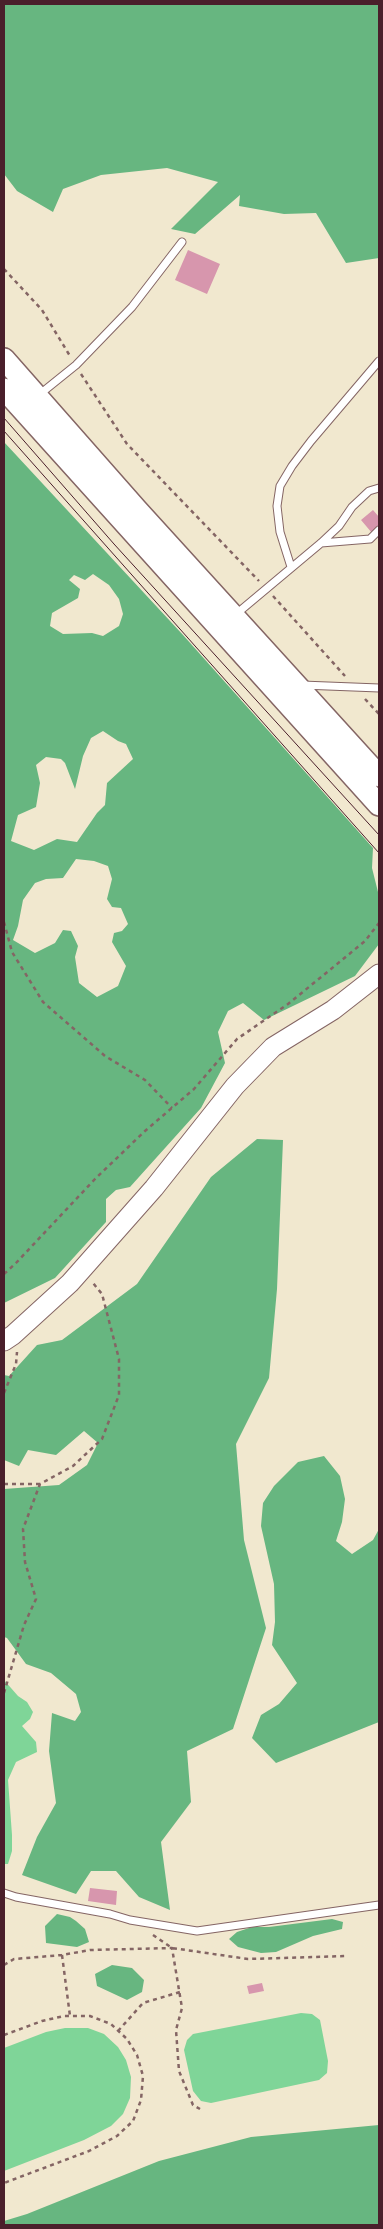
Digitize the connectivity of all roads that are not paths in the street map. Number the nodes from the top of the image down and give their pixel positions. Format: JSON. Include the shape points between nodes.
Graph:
{"nodes":[{"id":1,"x":182,"y":242,"type":"dead end"},
{"id":2,"x":4,"y":359,"type":"edge"},
{"id":3,"x":379,"y":361,"type":"edge"},
{"id":4,"x":4,"y":389,"type":"edge"},
{"id":5,"x":38,"y":396,"type":"junction"},
{"id":6,"x":379,"y":488,"type":"edge"},
{"id":7,"x":379,"y":530,"type":"edge"},
{"id":8,"x":321,"y":543,"type":"junction"},
{"id":9,"x":291,"y":567,"type":"junction"},
{"id":10,"x":235,"y":616,"type":"junction"},
{"id":11,"x":298,"y":685,"type":"junction"},
{"id":12,"x":379,"y":688,"type":"edge"},
{"id":13,"x":379,"y":776,"type":"edge"},
{"id":14,"x":379,"y":805,"type":"edge"},
{"id":15,"x":379,"y":974,"type":"edge"},
{"id":16,"x":9,"y":1338,"type":"edge"},
{"id":17,"x":4,"y":1893,"type":"edge"},
{"id":18,"x":379,"y":1905,"type":"edge"}],
"edges":[{"from":1,"to":5,"type":"lane","via":[[132,307],[76,365]]},
{"from":2,"to":5,"type":"main road"},
{"from":3,"to":9,"type":"lane","via":[[306,447],[280,486],[277,506],[280,532]]},
{"from":4,"to":14,"type":"main road"},
{"from":5,"to":10,"type":"main road"},
{"from":6,"to":8,"type":"lane","via":[[369,491],[352,507],[339,526]]},
{"from":7,"to":8,"type":"lane","via":[[370,539]]},
{"from":8,"to":9,"type":"lane"},
{"from":9,"to":10,"type":"lane"},
{"from":10,"to":11,"type":"main road"},
{"from":11,"to":12,"type":"lane"},
{"from":11,"to":13,"type":"main road"},
{"from":15,"to":16,"type":"street","via":[[333,1010],[273,1047],[235,1086],[154,1188],[82,1270]]},
{"from":17,"to":18,"type":"lane","via":[[196,1931]]}]}
